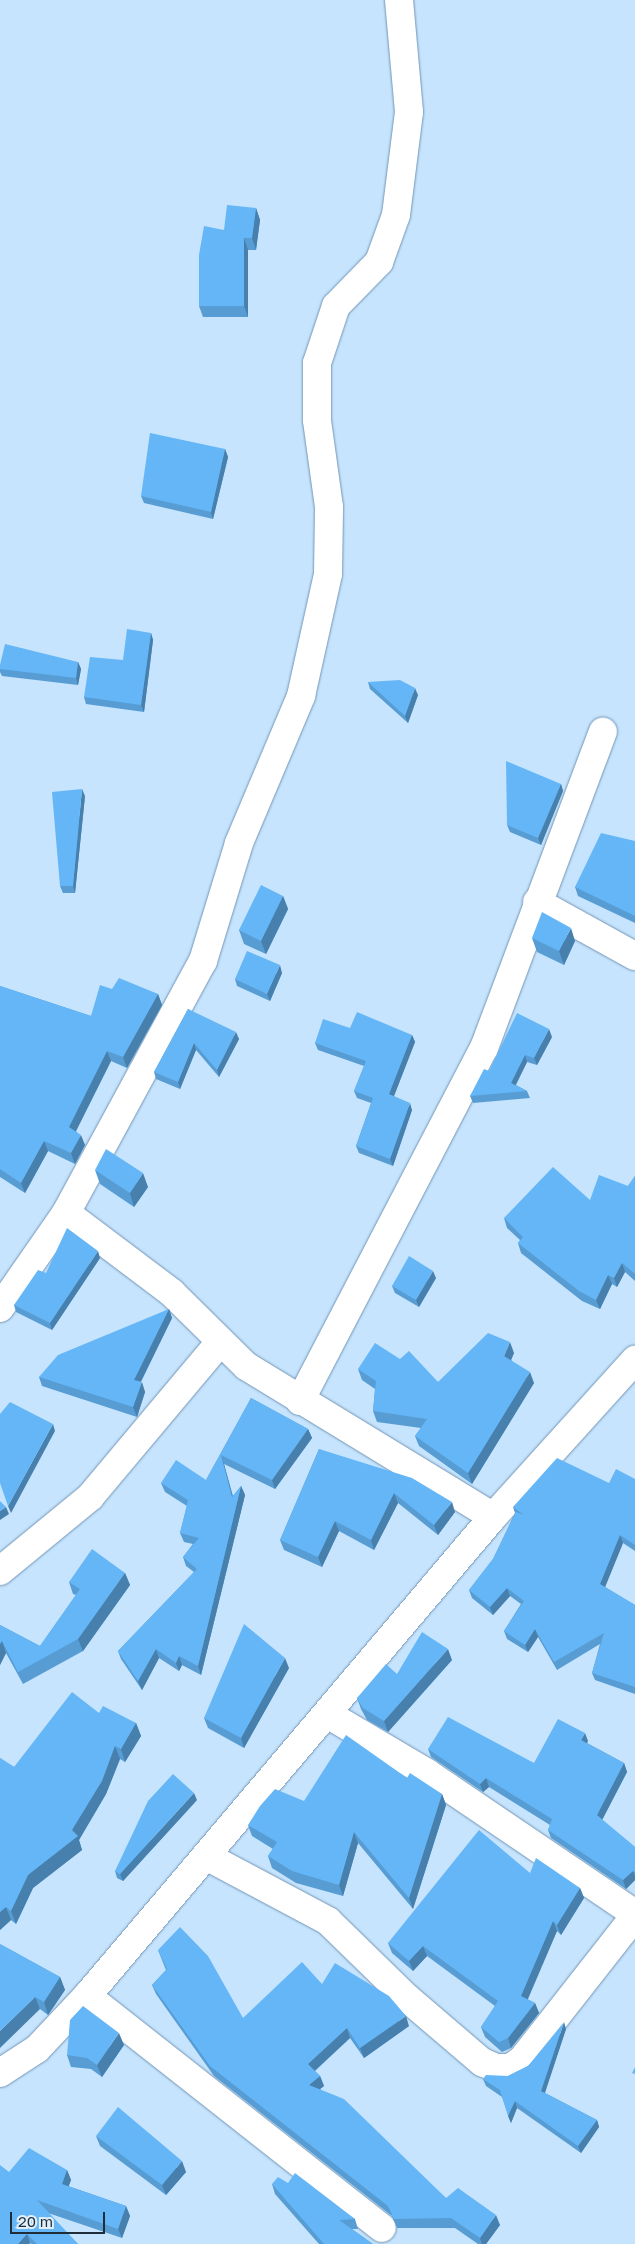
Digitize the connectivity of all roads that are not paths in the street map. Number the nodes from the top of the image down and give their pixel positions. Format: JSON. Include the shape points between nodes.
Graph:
{"nodes":[{"id":1,"x":399,"y":0,"type":"edge"},
{"id":2,"x":603,"y":732,"type":"dead end"},
{"id":3,"x":537,"y":902,"type":"junction"},
{"id":4,"x":635,"y":956,"type":"edge"},
{"id":5,"x":66,"y":1213,"type":"junction"},
{"id":6,"x":0,"y":1308,"type":"edge"},
{"id":7,"x":219,"y":1344,"type":"junction"},
{"id":8,"x":633,"y":1365,"type":"edge"},
{"id":9,"x":300,"y":1401,"type":"junction"},
{"id":10,"x":494,"y":1517,"type":"junction"},
{"id":11,"x":0,"y":1571,"type":"edge"},
{"id":12,"x":329,"y":1715,"type":"junction"},
{"id":13,"x":206,"y":1856,"type":"junction"},
{"id":14,"x":635,"y":1915,"type":"edge"},
{"id":15,"x":87,"y":1996,"type":"junction"},
{"id":16,"x":0,"y":2073,"type":"edge"},
{"id":17,"x":382,"y":2228,"type":"dead end"}],
"edges":[{"from":1,"to":5,"type":"street","via":[[409,112],[396,215],[379,262],[336,306],[317,363],[316,420],[329,507],[328,574],[301,696],[239,843],[203,961]]},
{"from":2,"to":3,"type":"street"},
{"from":3,"to":4,"type":"street"},
{"from":3,"to":9,"type":"street","via":[[484,1048]]},
{"from":5,"to":6,"type":"street"},
{"from":5,"to":7,"type":"street","via":[[172,1293]]},
{"from":7,"to":9,"type":"street"},
{"from":7,"to":11,"type":"street","via":[[90,1497]]},
{"from":8,"to":10,"type":"street"},
{"from":9,"to":10,"type":"street"},
{"from":10,"to":12,"type":"street"},
{"from":12,"to":13,"type":"street"},
{"from":12,"to":14,"type":"street","via":[[427,1773]]},
{"from":13,"to":14,"type":"street","via":[[328,1921],[407,1998],[482,2062],[496,2068],[510,2068],[522,2060]]},
{"from":13,"to":15,"type":"street"},
{"from":15,"to":16,"type":"street","via":[[37,2049]]},
{"from":15,"to":17,"type":"street"}]}
